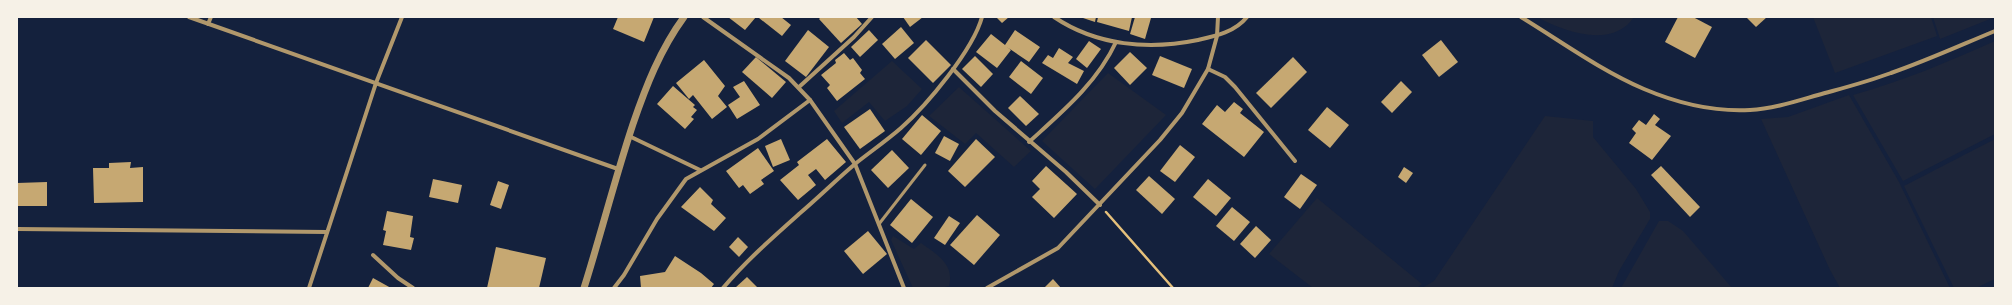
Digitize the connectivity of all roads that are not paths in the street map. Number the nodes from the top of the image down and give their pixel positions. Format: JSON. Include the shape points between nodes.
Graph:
{"nodes":[{"id":1,"x":189,"y":17,"type":"edge"},
{"id":2,"x":211,"y":17,"type":"edge"},
{"id":3,"x":402,"y":17,"type":"edge"},
{"id":4,"x":684,"y":17,"type":"edge"},
{"id":5,"x":703,"y":17,"type":"edge"},
{"id":6,"x":872,"y":17,"type":"edge"},
{"id":7,"x":982,"y":17,"type":"edge"},
{"id":8,"x":1054,"y":17,"type":"edge"},
{"id":9,"x":1218,"y":17,"type":"edge"},
{"id":10,"x":1247,"y":17,"type":"edge"},
{"id":11,"x":1521,"y":17,"type":"edge"},
{"id":12,"x":208,"y":24,"type":"junction"},
{"id":13,"x":1995,"y":31,"type":"edge"},
{"id":14,"x":1217,"y":36,"type":"junction"},
{"id":15,"x":1116,"y":42,"type":"junction"},
{"id":16,"x":953,"y":69,"type":"junction"},
{"id":17,"x":1208,"y":69,"type":"junction"},
{"id":18,"x":376,"y":83,"type":"junction"},
{"id":19,"x":799,"y":87,"type":"junction"},
{"id":20,"x":810,"y":100,"type":"junction"},
{"id":21,"x":629,"y":136,"type":"junction"},
{"id":22,"x":1029,"y":142,"type":"junction"},
{"id":23,"x":1295,"y":161,"type":"dead end"},
{"id":24,"x":855,"y":164,"type":"junction"},
{"id":25,"x":925,"y":165,"type":"dead end"},
{"id":26,"x":618,"y":169,"type":"junction"},
{"id":27,"x":700,"y":170,"type":"junction"},
{"id":28,"x":1100,"y":205,"type":"junction"},
{"id":29,"x":879,"y":224,"type":"junction"},
{"id":30,"x":17,"y":229,"type":"edge"},
{"id":31,"x":327,"y":232,"type":"junction"},
{"id":32,"x":373,"y":255,"type":"dead end"},
{"id":33,"x":308,"y":288,"type":"edge"},
{"id":34,"x":413,"y":288,"type":"edge"},
{"id":35,"x":584,"y":288,"type":"edge"},
{"id":36,"x":614,"y":288,"type":"edge"},
{"id":37,"x":722,"y":288,"type":"edge"},
{"id":38,"x":904,"y":288,"type":"edge"},
{"id":39,"x":987,"y":288,"type":"edge"}],
"edges":[{"from":1,"to":12,"type":"street"},
{"from":2,"to":12,"type":"street"},
{"from":3,"to":18,"type":"street"},
{"from":4,"to":21,"type":"street","via":[[658,58]]},
{"from":5,"to":19,"type":"street"},
{"from":6,"to":19,"type":"street"},
{"from":7,"to":16,"type":"street","via":[[974,38]]},
{"from":8,"to":15,"type":"street","via":[[1070,27]]},
{"from":9,"to":14,"type":"street"},
{"from":10,"to":14,"type":"street","via":[[1240,25]]},
{"from":11,"to":13,"type":"street","via":[[1598,66],[1646,90],[1680,102],[1734,110],[1752,110],[1787,104],[1863,82],[1892,73]]},
{"from":12,"to":18,"type":"street"},
{"from":14,"to":15,"type":"street","via":[[1158,46]]},
{"from":14,"to":17,"type":"street"},
{"from":15,"to":22,"type":"street","via":[[1102,68],[1088,86]]},
{"from":16,"to":22,"type":"street"},
{"from":16,"to":24,"type":"street","via":[[902,127]]},
{"from":17,"to":23,"type":"street","via":[[1225,77],[1235,87]]},
{"from":17,"to":28,"type":"street","via":[[1182,113]]},
{"from":18,"to":26,"type":"street"},
{"from":18,"to":31,"type":"street"},
{"from":19,"to":20,"type":"street"},
{"from":20,"to":24,"type":"street"},
{"from":20,"to":27,"type":"street","via":[[758,139]]},
{"from":21,"to":26,"type":"street"},
{"from":21,"to":27,"type":"street"},
{"from":22,"to":28,"type":"street","via":[[1066,172]]},
{"from":24,"to":29,"type":"street"},
{"from":24,"to":37,"type":"street","via":[[768,240]]},
{"from":25,"to":29,"type":"lane"},
{"from":26,"to":35,"type":"street"},
{"from":27,"to":36,"type":"street","via":[[686,179],[676,192]]},
{"from":28,"to":39,"type":"street","via":[[1058,248]]},
{"from":29,"to":38,"type":"street"},
{"from":30,"to":31,"type":"street"},
{"from":31,"to":33,"type":"street"},
{"from":32,"to":34,"type":"street"}]}
